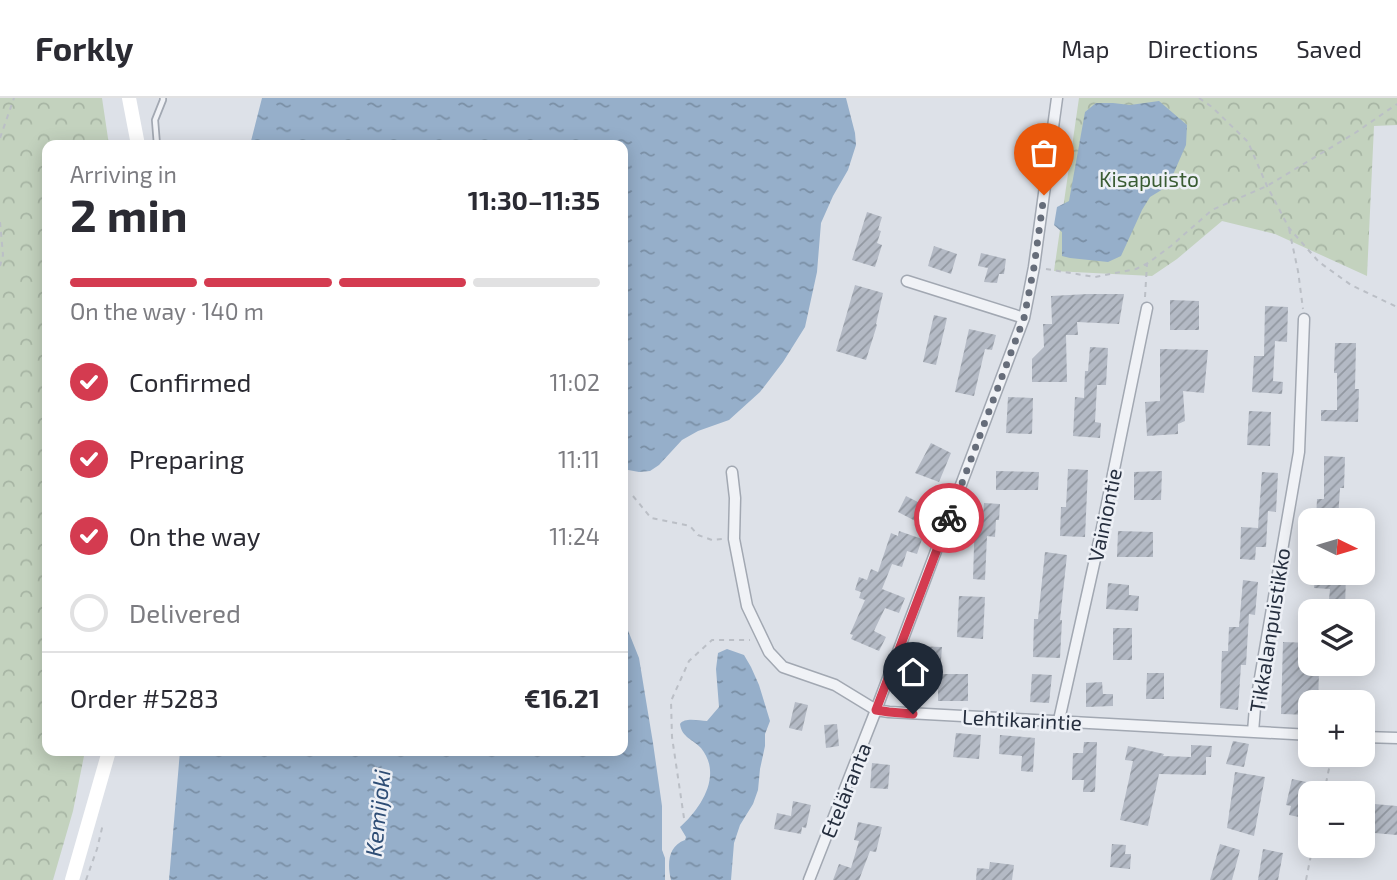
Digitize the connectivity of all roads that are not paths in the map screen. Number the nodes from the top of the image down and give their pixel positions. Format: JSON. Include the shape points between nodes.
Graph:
{"nodes":[{"id":1,"x":129,"y":98,"type":"edge"},
{"id":2,"x":163,"y":98,"type":"edge"},
{"id":3,"x":1057,"y":98,"type":"edge"},
{"id":4,"x":137,"y":140,"type":"edge"},
{"id":5,"x":157,"y":140,"type":"edge"},
{"id":6,"x":907,"y":281,"type":"dead end"},
{"id":7,"x":1147,"y":308,"type":"road end"},
{"id":8,"x":1024,"y":318,"type":"junction"},
{"id":9,"x":1304,"y":319,"type":"road end"},
{"id":10,"x":732,"y":472,"type":"dead end"},
{"id":11,"x":876,"y":710,"type":"junction"},
{"id":12,"x":1059,"y":720,"type":"junction"},
{"id":13,"x":1253,"y":732,"type":"junction"},
{"id":14,"x":1298,"y":734,"type":"edge"},
{"id":15,"x":1375,"y":737,"type":"edge"},
{"id":16,"x":1397,"y":738,"type":"edge"},
{"id":17,"x":108,"y":756,"type":"edge"},
{"id":18,"x":72,"y":880,"type":"edge"},
{"id":19,"x":809,"y":880,"type":"edge"}],
"edges":[{"from":1,"to":4,"type":"main road"},
{"from":2,"to":5,"type":"lane","via":[[155,120]]},
{"from":3,"to":8,"type":"street","name":"Eteläranta"},
{"from":6,"to":8,"type":"street"},
{"from":7,"to":12,"type":"street","name":"Vainiontie"},
{"from":8,"to":11,"type":"street","name":"Eteläranta"},
{"from":9,"to":13,"type":"street","name":"Tikkalanpuistikko","via":[[1299,452]]},
{"from":10,"to":11,"type":"street","name":"Lehtikarintie","via":[[734,539],[747,606],[769,652],[783,667],[835,685]]},
{"from":11,"to":12,"type":"street","name":"Lehtikarintie"},
{"from":11,"to":19,"type":"street","name":"Eteläranta"},
{"from":12,"to":13,"type":"street","name":"Lehtikarintie"},
{"from":13,"to":14,"type":"street","name":"Lehtikarintie"},
{"from":15,"to":16,"type":"street"},
{"from":17,"to":18,"type":"main road"}]}
